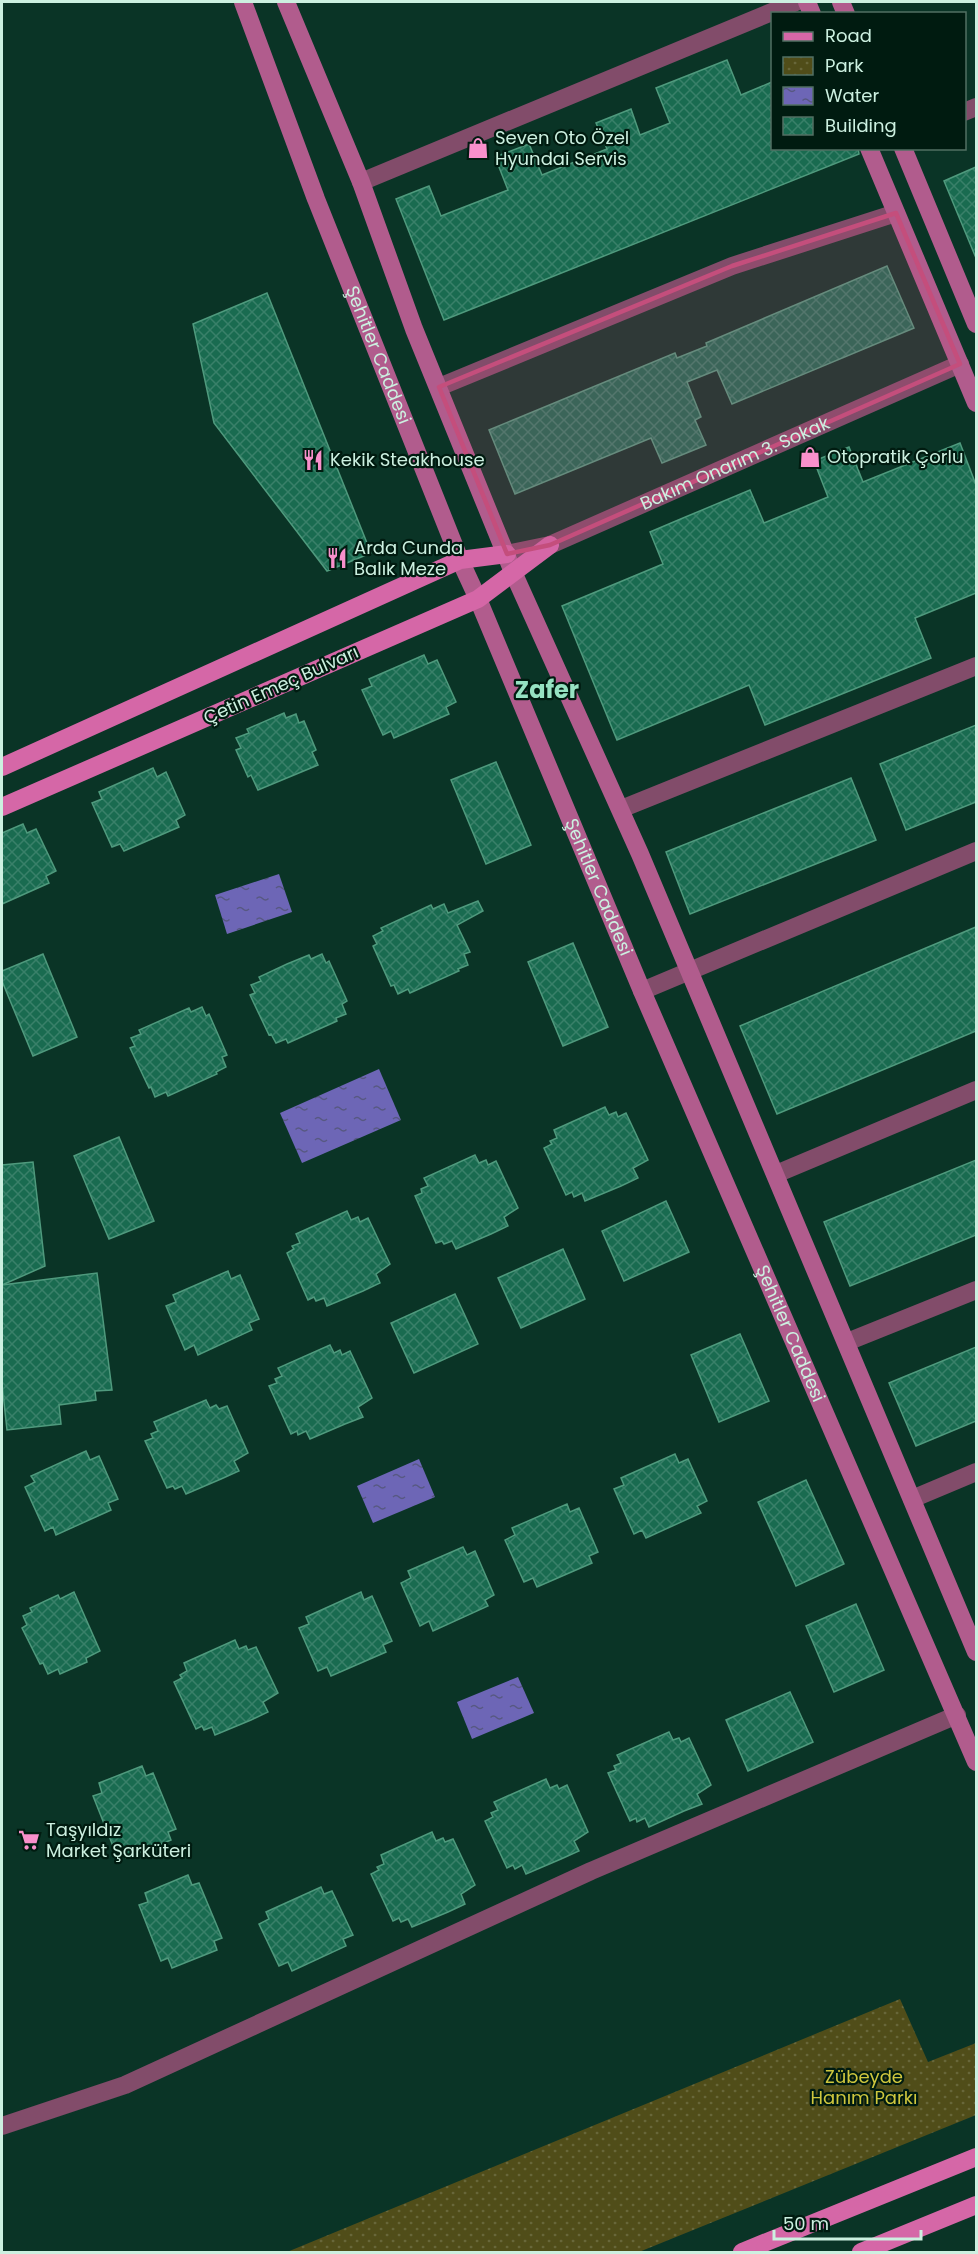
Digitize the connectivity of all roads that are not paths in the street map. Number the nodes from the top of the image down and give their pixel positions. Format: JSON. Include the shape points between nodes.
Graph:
{"nodes":[{"id":1,"x":243,"y":2,"type":"edge"},
{"id":2,"x":286,"y":2,"type":"edge"},
{"id":3,"x":796,"y":2,"type":"edge"},
{"id":4,"x":771,"y":12,"type":"edge"},
{"id":5,"x":772,"y":12,"type":"edge"},
{"id":6,"x":870,"y":150,"type":"edge"},
{"id":7,"x":904,"y":150,"type":"edge"},
{"id":8,"x":361,"y":182,"type":"junction"},
{"id":9,"x":896,"y":213,"type":"junction"},
{"id":10,"x":971,"y":295,"type":"edge"},
{"id":11,"x":976,"y":324,"type":"edge"},
{"id":12,"x":960,"y":364,"type":"junction"},
{"id":13,"x":439,"y":387,"type":"junction"},
{"id":14,"x":976,"y":404,"type":"edge"},
{"id":15,"x":550,"y":545,"type":"junction"},
{"id":16,"x":507,"y":554,"type":"junction"},
{"id":17,"x":460,"y":560,"type":"junction"},
{"id":18,"x":513,"y":572,"type":"junction"},
{"id":19,"x":478,"y":598,"type":"junction"},
{"id":20,"x":976,"y":666,"type":"edge"},
{"id":21,"x":2,"y":767,"type":"edge"},
{"id":22,"x":2,"y":807,"type":"edge"},
{"id":23,"x":621,"y":809,"type":"junction"},
{"id":24,"x":976,"y":851,"type":"edge"},
{"id":25,"x":689,"y":970,"type":"junction"},
{"id":26,"x":642,"y":991,"type":"junction"},
{"id":27,"x":976,"y":1090,"type":"edge"},
{"id":28,"x":776,"y":1174,"type":"junction"},
{"id":29,"x":976,"y":1290,"type":"edge"},
{"id":30,"x":847,"y":1342,"type":"junction"},
{"id":31,"x":976,"y":1472,"type":"edge"},
{"id":32,"x":912,"y":1499,"type":"junction"},
{"id":33,"x":976,"y":1652,"type":"edge"},
{"id":34,"x":957,"y":1715,"type":"junction"},
{"id":35,"x":976,"y":1762,"type":"edge"},
{"id":36,"x":2,"y":2126,"type":"edge"},
{"id":37,"x":976,"y":2157,"type":"edge"},
{"id":38,"x":976,"y":2205,"type":"edge"},
{"id":39,"x":742,"y":2253,"type":"edge"},
{"id":40,"x":861,"y":2253,"type":"edge"}],
"edges":[{"from":1,"to":17,"type":"street","name":"Şehitler Caddesi","via":[[316,200]]},
{"from":2,"to":8,"type":"street"},
{"from":3,"to":5,"type":"street"},
{"from":4,"to":8,"type":"street"},
{"from":6,"to":9,"type":"street"},
{"from":7,"to":10,"type":"street"},
{"from":8,"to":13,"type":"street"},
{"from":9,"to":12,"type":"street"},
{"from":9,"to":13,"type":"street","via":[[732,266]]},
{"from":10,"to":11,"type":"street"},
{"from":12,"to":14,"type":"street"},
{"from":12,"to":15,"type":"street","name":"Bakım Onarım 3. Sokak"},
{"from":13,"to":16,"type":"street"},
{"from":15,"to":16,"type":"street","name":"Bakım Onarım 3. Sokak"},
{"from":15,"to":18,"type":"main road","name":"Çetin Emeç Bulvarı"},
{"from":16,"to":17,"type":"main road"},
{"from":16,"to":18,"type":"street"},
{"from":17,"to":19,"type":"street","name":"Şehitler Caddesi"},
{"from":17,"to":21,"type":"main road"},
{"from":18,"to":19,"type":"main road","name":"Çetin Emeç Bulvarı"},
{"from":18,"to":23,"type":"street"},
{"from":19,"to":22,"type":"main road","name":"Çetin Emeç Bulvarı"},
{"from":19,"to":26,"type":"street","name":"Şehitler Caddesi"},
{"from":20,"to":23,"type":"street"},
{"from":23,"to":25,"type":"street"},
{"from":24,"to":25,"type":"street"},
{"from":25,"to":26,"type":"street"},
{"from":25,"to":28,"type":"street"},
{"from":26,"to":34,"type":"street","name":"Şehitler Caddesi"},
{"from":27,"to":28,"type":"street"},
{"from":28,"to":30,"type":"street"},
{"from":29,"to":30,"type":"street"},
{"from":30,"to":32,"type":"street"},
{"from":31,"to":32,"type":"street"},
{"from":32,"to":33,"type":"street"},
{"from":34,"to":35,"type":"street","name":"Şehitler Caddesi"},
{"from":34,"to":36,"type":"street","via":[[591,1871],[125,2085]]},
{"from":37,"to":39,"type":"main road"},
{"from":38,"to":40,"type":"main road"}]}
